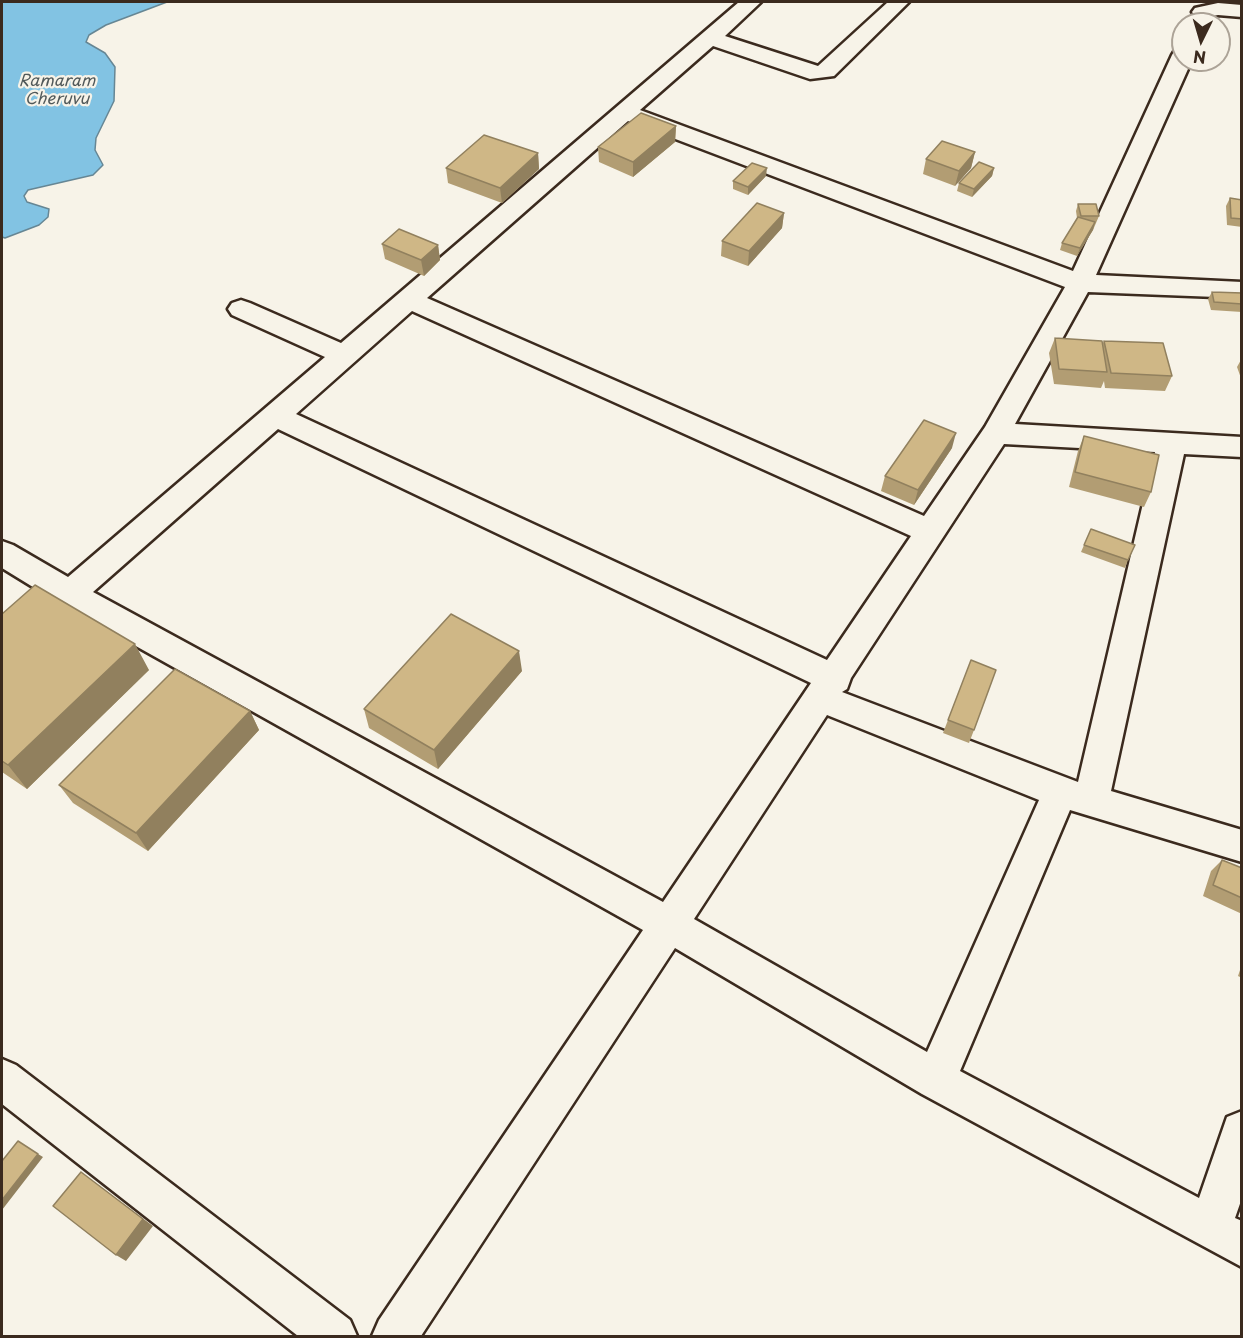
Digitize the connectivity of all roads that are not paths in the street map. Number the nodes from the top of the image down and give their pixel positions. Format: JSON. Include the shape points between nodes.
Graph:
{"nodes":[{"id":1,"x":750,"y":2,"type":"edge"},
{"id":2,"x":899,"y":2,"type":"edge"},
{"id":3,"x":1242,"y":11,"type":"edge"},
{"id":4,"x":1202,"y":12,"type":"edge"},
{"id":5,"x":710,"y":38,"type":"junction"},
{"id":6,"x":1175,"y":72,"type":"edge"},
{"id":7,"x":624,"y":112,"type":"junction"},
{"id":8,"x":1080,"y":283,"type":"junction"},
{"id":9,"x":1242,"y":290,"type":"edge"},
{"id":10,"x":409,"y":300,"type":"junction"},
{"id":11,"x":241,"y":309,"type":"dead end"},
{"id":12,"x":345,"y":355,"type":"junction"},
{"id":13,"x":276,"y":416,"type":"junction"},
{"id":14,"x":996,"y":433,"type":"junction"},
{"id":15,"x":1172,"y":443,"type":"junction"},
{"id":16,"x":1242,"y":447,"type":"edge"},
{"id":17,"x":931,"y":532,"type":"junction"},
{"id":18,"x":2,"y":553,"type":"edge"},
{"id":19,"x":70,"y":594,"type":"junction"},
{"id":20,"x":827,"y":688,"type":"junction"},
{"id":21,"x":1076,"y":797,"type":"junction"},
{"id":22,"x":1242,"y":846,"type":"edge"},
{"id":23,"x":668,"y":924,"type":"junction"},
{"id":24,"x":2,"y":1079,"type":"edge"},
{"id":25,"x":936,"y":1080,"type":"junction"},
{"id":26,"x":1242,"y":1132,"type":"edge"},
{"id":27,"x":1226,"y":1236,"type":"edge"},
{"id":28,"x":334,"y":1336,"type":"edge"},
{"id":29,"x":395,"y":1336,"type":"edge"}],
"edges":[{"from":1,"to":5,"type":"street"},
{"from":2,"to":5,"type":"street","via":[[826,71],[819,73]]},
{"from":3,"to":4,"type":"street"},
{"from":5,"to":7,"type":"street"},
{"from":6,"to":8,"type":"street"},
{"from":7,"to":8,"type":"street"},
{"from":7,"to":10,"type":"street"},
{"from":8,"to":9,"type":"street"},
{"from":8,"to":14,"type":"street"},
{"from":10,"to":12,"type":"street"},
{"from":10,"to":17,"type":"street"},
{"from":11,"to":12,"type":"street"},
{"from":12,"to":13,"type":"street"},
{"from":13,"to":19,"type":"street"},
{"from":13,"to":20,"type":"street"},
{"from":14,"to":15,"type":"street"},
{"from":14,"to":17,"type":"street"},
{"from":15,"to":16,"type":"street"},
{"from":15,"to":21,"type":"street"},
{"from":17,"to":20,"type":"street"},
{"from":18,"to":19,"type":"street"},
{"from":19,"to":23,"type":"street"},
{"from":20,"to":21,"type":"street"},
{"from":20,"to":23,"type":"street"},
{"from":21,"to":22,"type":"street"},
{"from":21,"to":25,"type":"street"},
{"from":23,"to":25,"type":"street"},
{"from":23,"to":29,"type":"street"},
{"from":24,"to":28,"type":"street"},
{"from":25,"to":27,"type":"street"},
{"from":26,"to":27,"type":"street"}]}
